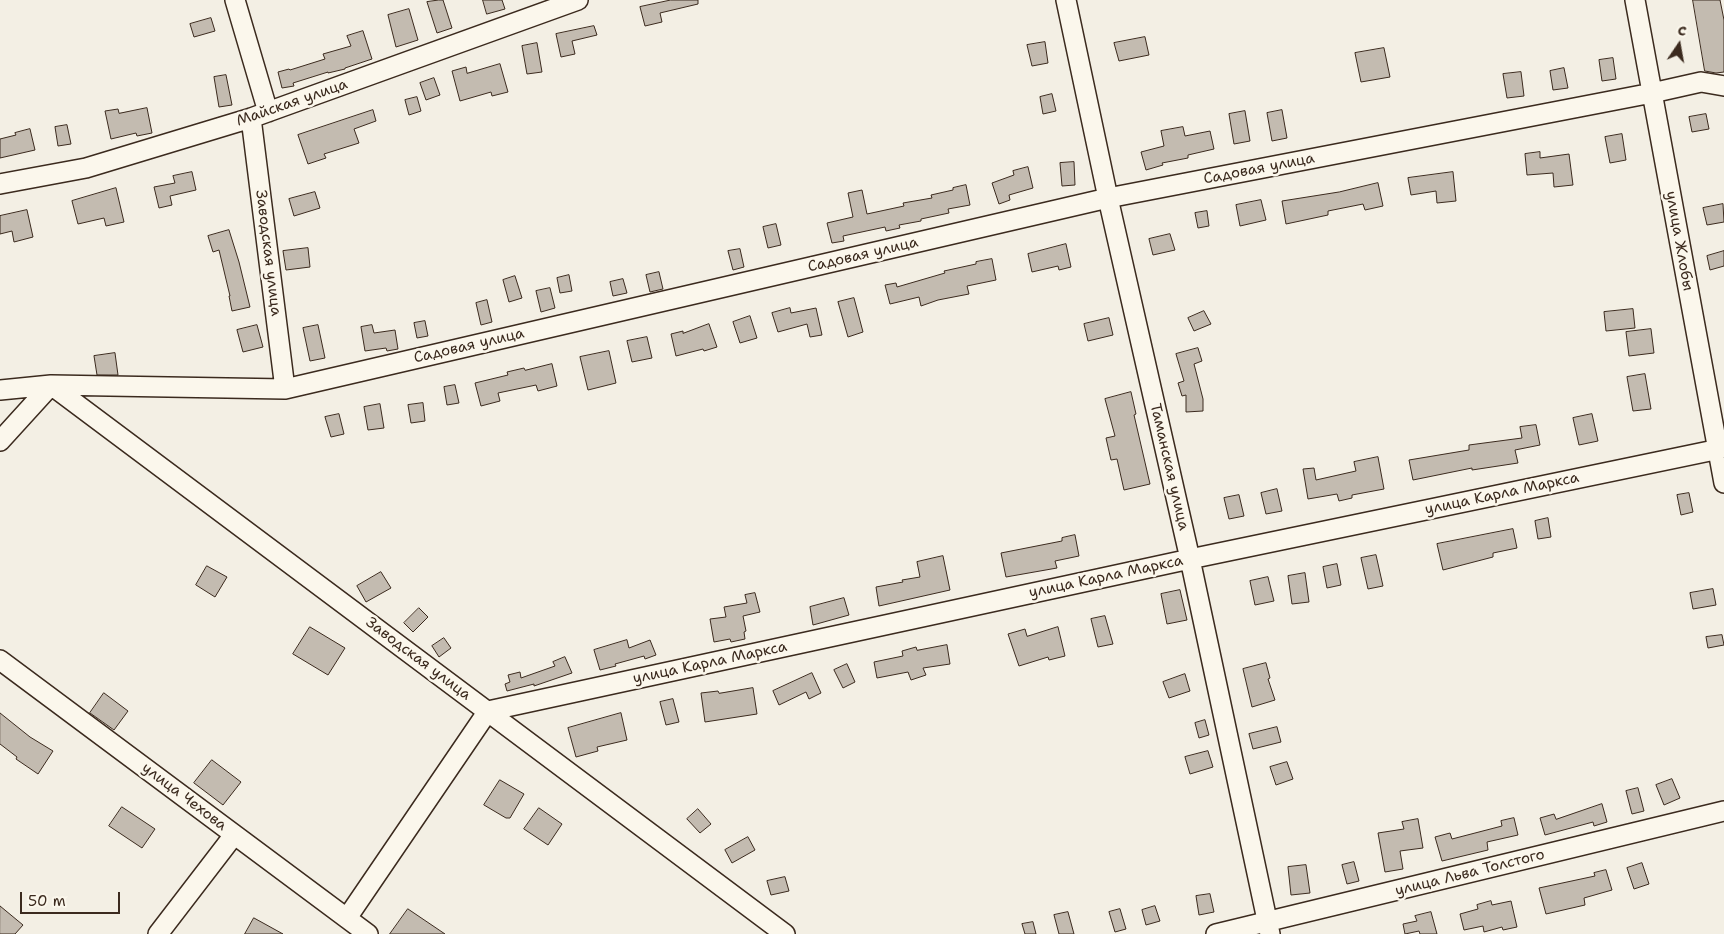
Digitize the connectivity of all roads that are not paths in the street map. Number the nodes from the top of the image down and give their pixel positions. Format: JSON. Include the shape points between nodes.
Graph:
{"nodes":[{"id":1,"x":235,"y":0,"type":"edge"},
{"id":2,"x":578,"y":0,"type":"edge"},
{"id":3,"x":1066,"y":0,"type":"edge"},
{"id":4,"x":1635,"y":0,"type":"edge"},
{"id":5,"x":1724,"y":86,"type":"edge"},
{"id":6,"x":1652,"y":94,"type":"junction"},
{"id":7,"x":259,"y":115,"type":"junction"},
{"id":8,"x":0,"y":184,"type":"edge"},
{"id":9,"x":1108,"y":198,"type":"junction"},
{"id":10,"x":51,"y":384,"type":"junction"},
{"id":11,"x":285,"y":389,"type":"junction"},
{"id":12,"x":0,"y":390,"type":"edge"},
{"id":13,"x":0,"y":441,"type":"edge"},
{"id":14,"x":1721,"y":449,"type":"edge"},
{"id":15,"x":1724,"y":483,"type":"edge"},
{"id":16,"x":1190,"y":559,"type":"junction"},
{"id":17,"x":0,"y":660,"type":"edge"},
{"id":18,"x":488,"y":711,"type":"junction"},
{"id":19,"x":1724,"y":811,"type":"edge"},
{"id":20,"x":234,"y":835,"type":"junction"},
{"id":21,"x":347,"y":918,"type":"junction"},
{"id":22,"x":1268,"y":928,"type":"edge"},
{"id":23,"x":158,"y":934,"type":"edge"},
{"id":24,"x":368,"y":934,"type":"edge"},
{"id":25,"x":785,"y":934,"type":"edge"},
{"id":26,"x":1216,"y":934,"type":"edge"}],
"edges":[{"from":1,"to":7,"type":"street","name":"Заводская улица"},
{"from":2,"to":7,"type":"street","name":"Майская улица"},
{"from":3,"to":9,"type":"street","name":"Таманская улица"},
{"from":4,"to":6,"type":"street","name":"улица Жлобы"},
{"from":5,"to":6,"type":"street","name":"Садовая улица","via":[[1701,82]]},
{"from":6,"to":9,"type":"street","name":"Садовая улица"},
{"from":6,"to":14,"type":"street","name":"улица Жлобы"},
{"from":7,"to":8,"type":"street","name":"Майская улица","via":[[86,168]]},
{"from":7,"to":11,"type":"street","name":"Заводская улица"},
{"from":9,"to":11,"type":"street","name":"Садовая улица"},
{"from":9,"to":16,"type":"street","name":"Таманская улица"},
{"from":10,"to":11,"type":"street","name":"Садовая улица"},
{"from":10,"to":12,"type":"street","name":"Садовая улица"},
{"from":10,"to":13,"type":"street"},
{"from":10,"to":18,"type":"street","name":"Заводская улица"},
{"from":14,"to":15,"type":"street","name":"улица Жлобы"},
{"from":14,"to":16,"type":"street","name":"улица Карла Маркса"},
{"from":16,"to":18,"type":"street","name":"улица Карла Маркса"},
{"from":16,"to":22,"type":"street","name":"Таманская улица"},
{"from":17,"to":20,"type":"street","name":"улица Чехова"},
{"from":18,"to":21,"type":"street"},
{"from":18,"to":25,"type":"street","name":"Заводская улица"},
{"from":19,"to":22,"type":"street","name":"улица Льва Толстого"},
{"from":20,"to":21,"type":"street","name":"улица Чехова"},
{"from":20,"to":23,"type":"street"},
{"from":21,"to":24,"type":"street","name":"улица Чехова"},
{"from":22,"to":26,"type":"street","name":"улица Льва Толстого"}]}
